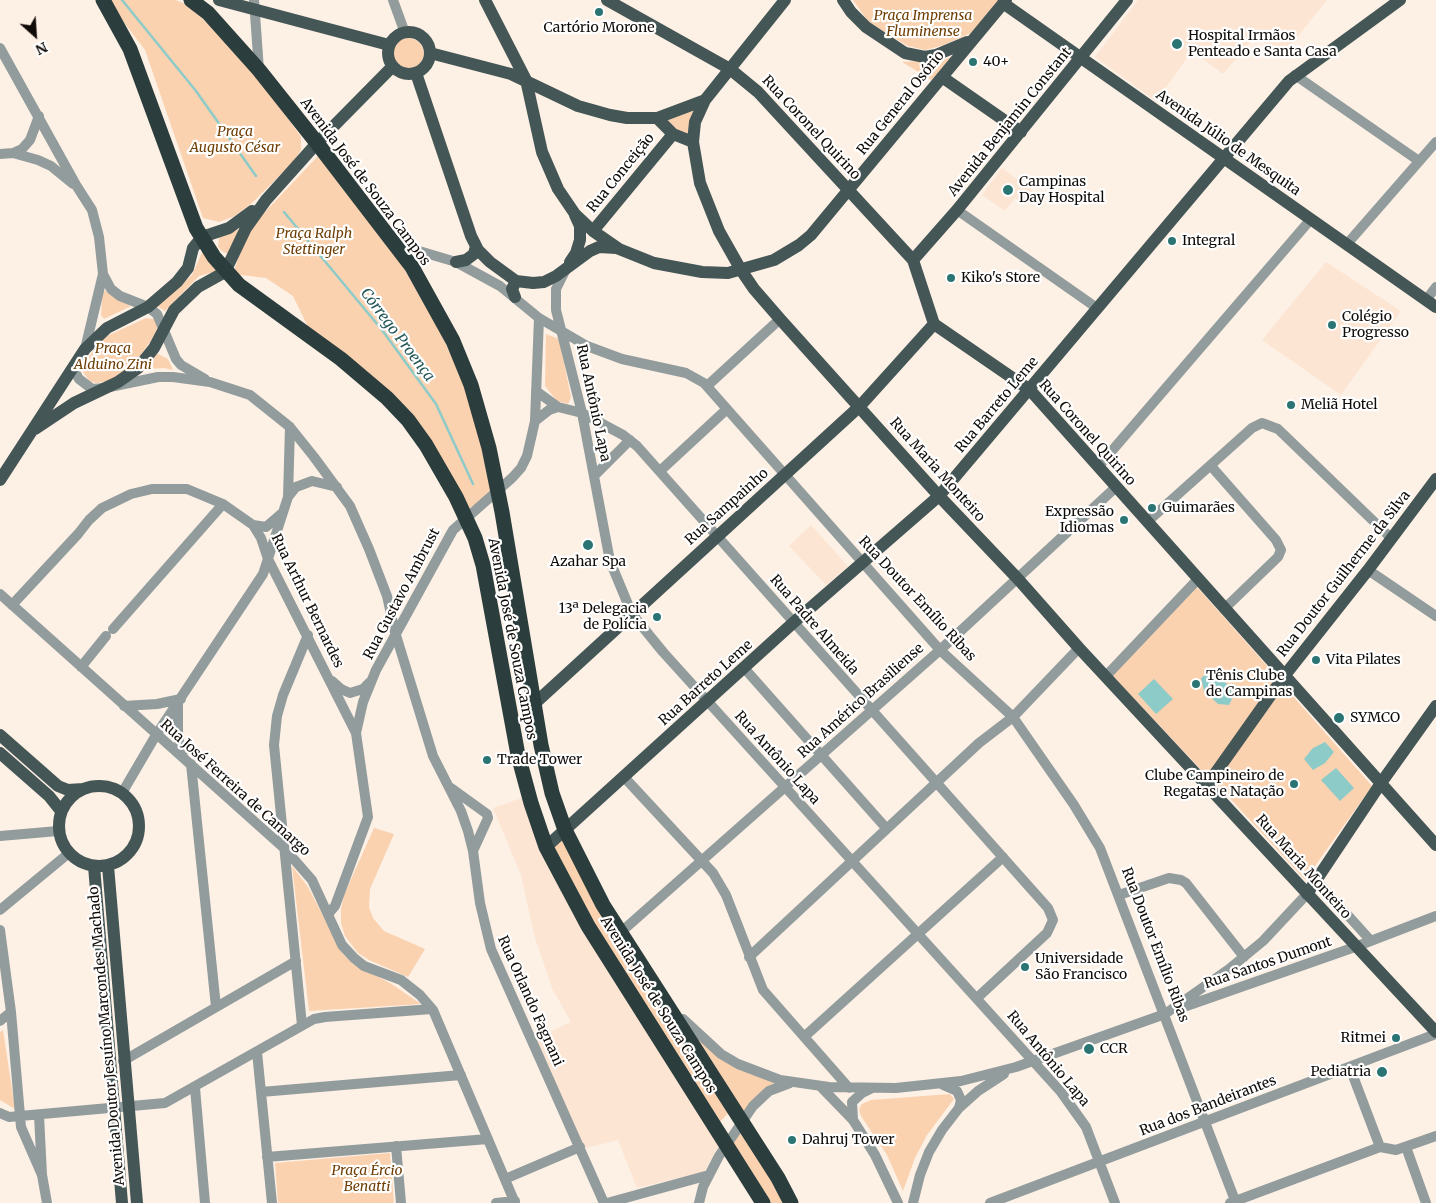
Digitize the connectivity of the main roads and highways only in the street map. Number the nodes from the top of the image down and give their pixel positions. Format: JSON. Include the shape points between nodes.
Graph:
{"nodes":[{"id":1,"x":103,"y":0,"type":"edge"},
{"id":2,"x":191,"y":0,"type":"edge"},
{"id":3,"x":219,"y":0,"type":"edge"},
{"id":4,"x":610,"y":0,"type":"edge"},
{"id":5,"x":785,"y":0,"type":"edge"},
{"id":6,"x":844,"y":0,"type":"edge"},
{"id":7,"x":1127,"y":0,"type":"edge"},
{"id":8,"x":1400,"y":0,"type":"edge"},
{"id":9,"x":488,"y":2,"type":"edge"},
{"id":10,"x":1004,"y":2,"type":"edge"},
{"id":11,"x":255,"y":5,"type":"edge"},
{"id":12,"x":972,"y":40,"type":"junction"},
{"id":13,"x":389,"y":45,"type":"junction"},
{"id":14,"x":430,"y":53,"type":"junction"},
{"id":15,"x":1081,"y":58,"type":"junction"},
{"id":16,"x":392,"y":67,"type":"junction"},
{"id":17,"x":730,"y":69,"type":"junction"},
{"id":18,"x":416,"y":73,"type":"junction"},
{"id":19,"x":942,"y":77,"type":"junction"},
{"id":20,"x":526,"y":80,"type":"junction"},
{"id":21,"x":704,"y":100,"type":"junction"},
{"id":22,"x":657,"y":118,"type":"junction"},
{"id":23,"x":1021,"y":132,"type":"junction"},
{"id":24,"x":672,"y":134,"type":"junction"},
{"id":25,"x":693,"y":142,"type":"junction"},
{"id":26,"x":317,"y":144,"type":"junction"},
{"id":27,"x":1224,"y":158,"type":"junction"},
{"id":28,"x":849,"y":192,"type":"junction"},
{"id":29,"x":266,"y":200,"type":"junction"},
{"id":30,"x":575,"y":214,"type":"junction"},
{"id":31,"x":593,"y":231,"type":"junction"},
{"id":32,"x":202,"y":237,"type":"junction"},
{"id":33,"x":476,"y":246,"type":"junction"},
{"id":34,"x":619,"y":249,"type":"junction"},
{"id":35,"x":912,"y":260,"type":"junction"},
{"id":36,"x":456,"y":262,"type":"road end"},
{"id":37,"x":188,"y":268,"type":"junction"},
{"id":38,"x":566,"y":268,"type":"junction"},
{"id":39,"x":741,"y":270,"type":"junction"},
{"id":40,"x":225,"y":272,"type":"junction"},
{"id":41,"x":516,"y":281,"type":"junction"},
{"id":42,"x":201,"y":284,"type":"junction"},
{"id":43,"x":515,"y":297,"type":"road end"},
{"id":44,"x":1431,"y":303,"type":"edge"},
{"id":45,"x":934,"y":324,"type":"junction"},
{"id":46,"x":1030,"y":390,"type":"junction"},
{"id":47,"x":860,"y":406,"type":"junction"},
{"id":48,"x":35,"y":429,"type":"junction"},
{"id":49,"x":0,"y":480,"type":"edge"},
{"id":50,"x":1436,"y":480,"type":"edge"},
{"id":51,"x":939,"y":496,"type":"junction"},
{"id":52,"x":499,"y":650,"type":"junction"},
{"id":53,"x":1285,"y":675,"type":"junction"},
{"id":54,"x":533,"y":705,"type":"junction"},
{"id":55,"x":1436,"y":706,"type":"edge"},
{"id":56,"x":0,"y":735,"type":"edge"},
{"id":57,"x":0,"y":752,"type":"edge"},
{"id":58,"x":1381,"y":783,"type":"junction"},
{"id":59,"x":1207,"y":785,"type":"junction"},
{"id":60,"x":83,"y":789,"type":"junction"},
{"id":61,"x":61,"y":810,"type":"junction"},
{"id":62,"x":565,"y":830,"type":"junction"},
{"id":63,"x":1436,"y":845,"type":"edge"},
{"id":64,"x":546,"y":847,"type":"junction"},
{"id":65,"x":94,"y":866,"type":"junction"},
{"id":66,"x":108,"y":866,"type":"junction"},
{"id":67,"x":1307,"y":894,"type":"junction"},
{"id":68,"x":1436,"y":1033,"type":"edge"},
{"id":69,"x":122,"y":1203,"type":"edge"},
{"id":70,"x":137,"y":1203,"type":"edge"},
{"id":71,"x":763,"y":1203,"type":"edge"},
{"id":72,"x":791,"y":1203,"type":"edge"}],
"edges":[{"from":1,"to":32,"type":"highway","name":"Avenida José de Souza Campos","via":[[130,49],[193,222]]},
{"from":2,"to":26,"type":"highway","name":"Avenida José de Souza Campos","via":[[208,13],[259,70]]},
{"from":3,"to":11,"type":"main road"},
{"from":4,"to":17,"type":"main road","name":"Rua Coronel Quirino"},
{"from":5,"to":17,"type":"main road"},
{"from":6,"to":12,"type":"main road","via":[[866,27],[906,53],[925,57],[936,55]]},
{"from":7,"to":15,"type":"main road","name":"Avenida Benjamin Constant"},
{"from":8,"to":27,"type":"main road","name":"Rua Barreto Leme","via":[[1295,76]]},
{"from":9,"to":20,"type":"main road","name":"Rua General Osório"},
{"from":10,"to":12,"type":"main road","name":"Rua General Osório"},
{"from":10,"to":15,"type":"main road","name":"Avenida Júlio de Mesquita"},
{"from":11,"to":13,"type":"main road"},
{"from":12,"to":19,"type":"main road","name":"Rua General Osório"},
{"from":13,"to":14,"type":"main road","via":[[398,35],[405,33],[422,37]]},
{"from":13,"to":16,"type":"main road","via":[[388,60]]},
{"from":14,"to":18,"type":"main road","via":[[428,62]]},
{"from":14,"to":20,"type":"main road"},
{"from":15,"to":23,"type":"main road","name":"Avenida Benjamin Constant"},
{"from":15,"to":27,"type":"main road","name":"Avenida Júlio de Mesquita"},
{"from":16,"to":18,"type":"main road","via":[[403,74]]},
{"from":16,"to":26,"type":"main road"},
{"from":17,"to":21,"type":"main road"},
{"from":17,"to":28,"type":"main road","name":"Rua Coronel Quirino","via":[[758,92]]},
{"from":18,"to":33,"type":"main road"},
{"from":19,"to":23,"type":"main road"},
{"from":19,"to":28,"type":"main road","name":"Rua General Osório"},
{"from":20,"to":22,"type":"main road","via":[[578,106],[610,115]]},
{"from":20,"to":30,"type":"main road","name":"Rua General Osório","via":[[542,152],[558,189]]},
{"from":21,"to":22,"type":"main road"},
{"from":21,"to":25,"type":"main road","name":"Rua Maria Monteiro","via":[[695,122]]},
{"from":22,"to":24,"type":"main road"},
{"from":23,"to":35,"type":"main road","name":"Avenida Benjamin Constant"},
{"from":24,"to":25,"type":"main road"},
{"from":24,"to":31,"type":"main road","name":"Rua Conceição"},
{"from":25,"to":39,"type":"main road","name":"Rua Maria Monteiro","via":[[700,183],[719,231]]},
{"from":26,"to":29,"type":"main road"},
{"from":26,"to":54,"type":"highway","name":"Avenida José de Souza Campos","via":[[412,267],[453,341],[471,385],[498,491]]},
{"from":27,"to":44,"type":"main road","name":"Avenida Júlio de Mesquita"},
{"from":27,"to":46,"type":"main road","name":"Rua Barreto Leme"},
{"from":28,"to":35,"type":"main road","name":"Rua Coronel Quirino"},
{"from":28,"to":39,"type":"main road","name":"Rua General Osório","via":[[800,246],[774,260]]},
{"from":29,"to":32,"type":"main road","via":[[229,228]]},
{"from":29,"to":40,"type":"main road","via":[[246,228]]},
{"from":30,"to":31,"type":"main road","name":"Rua General Osório"},
{"from":30,"to":38,"type":"main road","name":"Rua Conceição","via":[[580,226],[580,240],[576,254]]},
{"from":31,"to":34,"type":"main road","name":"Rua General Osório"},
{"from":32,"to":37,"type":"main road","via":[[193,248]]},
{"from":32,"to":40,"type":"highway","name":"Avenida José de Souza Campos"},
{"from":33,"to":36,"type":"main road","via":[[474,254]]},
{"from":33,"to":41,"type":"main road","via":[[490,262]]},
{"from":34,"to":38,"type":"main road","via":[[599,247]]},
{"from":34,"to":39,"type":"main road","name":"Rua General Osório","via":[[654,263],[702,272]]},
{"from":35,"to":45,"type":"main road","name":"Rua Coronel Quirino"},
{"from":37,"to":42,"type":"main road"},
{"from":37,"to":48,"type":"main road","via":[[177,282],[148,306],[107,328],[85,349]]},
{"from":38,"to":41,"type":"main road","via":[[544,282]]},
{"from":39,"to":47,"type":"main road","name":"Rua Maria Monteiro","via":[[780,320]]},
{"from":40,"to":42,"type":"main road"},
{"from":40,"to":52,"type":"highway","name":"Avenida José de Souza Campos","via":[[363,375],[408,420],[426,444],[466,516],[483,565]]},
{"from":41,"to":43,"type":"main road","via":[[512,289]]},
{"from":42,"to":48,"type":"main road","via":[[174,310],[154,348],[130,375],[74,403]]},
{"from":45,"to":46,"type":"main road","name":"Rua Coronel Quirino"},
{"from":45,"to":47,"type":"main road","name":"Rua Sampainho"},
{"from":46,"to":51,"type":"main road","name":"Rua Barreto Leme"},
{"from":46,"to":53,"type":"main road","name":"Rua Coronel Quirino"},
{"from":47,"to":51,"type":"main road","name":"Rua Maria Monteiro"},
{"from":47,"to":54,"type":"main road","name":"Rua Sampainho"},
{"from":48,"to":49,"type":"main road"},
{"from":50,"to":53,"type":"main road","name":"Rua Doutor Guilherme da Silva"},
{"from":51,"to":59,"type":"main road","name":"Rua Maria Monteiro"},
{"from":51,"to":62,"type":"main road","name":"Rua Barreto Leme","via":[[793,623]]},
{"from":52,"to":54,"type":"highway","via":[[516,707],[522,710]]},
{"from":52,"to":64,"type":"highway","name":"Avenida José de Souza Campos","via":[[525,785]]},
{"from":53,"to":58,"type":"main road","name":"Rua Coronel Quirino"},
{"from":53,"to":59,"type":"main road","name":"Rua Doutor Guilherme da Silva"},
{"from":54,"to":62,"type":"highway","name":"Avenida José de Souza Campos","via":[[548,777]]},
{"from":55,"to":58,"type":"main road"},
{"from":56,"to":60,"type":"main road","via":[[58,786],[68,790]]},
{"from":57,"to":61,"type":"main road"},
{"from":58,"to":63,"type":"main road","name":"Rua Coronel Quirino"},
{"from":58,"to":67,"type":"main road"},
{"from":59,"to":67,"type":"main road","name":"Rua Maria Monteiro"},
{"from":60,"to":61,"type":"main road","via":[[74,794]]},
{"from":60,"to":66,"type":"main road","via":[[110,787],[132,802],[138,814],[138,834],[130,852]]},
{"from":61,"to":65,"type":"main road","via":[[58,831],[68,854]]},
{"from":62,"to":64,"type":"main road","name":"Rua Barreto Leme"},
{"from":62,"to":72,"type":"highway","name":"Avenida José de Souza Campos","via":[[603,905]]},
{"from":64,"to":71,"type":"highway","name":"Avenida José de Souza Campos","via":[[588,926]]},
{"from":65,"to":66,"type":"main road"},
{"from":65,"to":69,"type":"main road","name":"Avenida Doutor Jesuíno Marcondes Machado"},
{"from":66,"to":70,"type":"main road","name":"Avenida Doutor Jesuíno Marcondes Machado"},
{"from":67,"to":68,"type":"main road","name":"Rua Maria Monteiro"}]}
